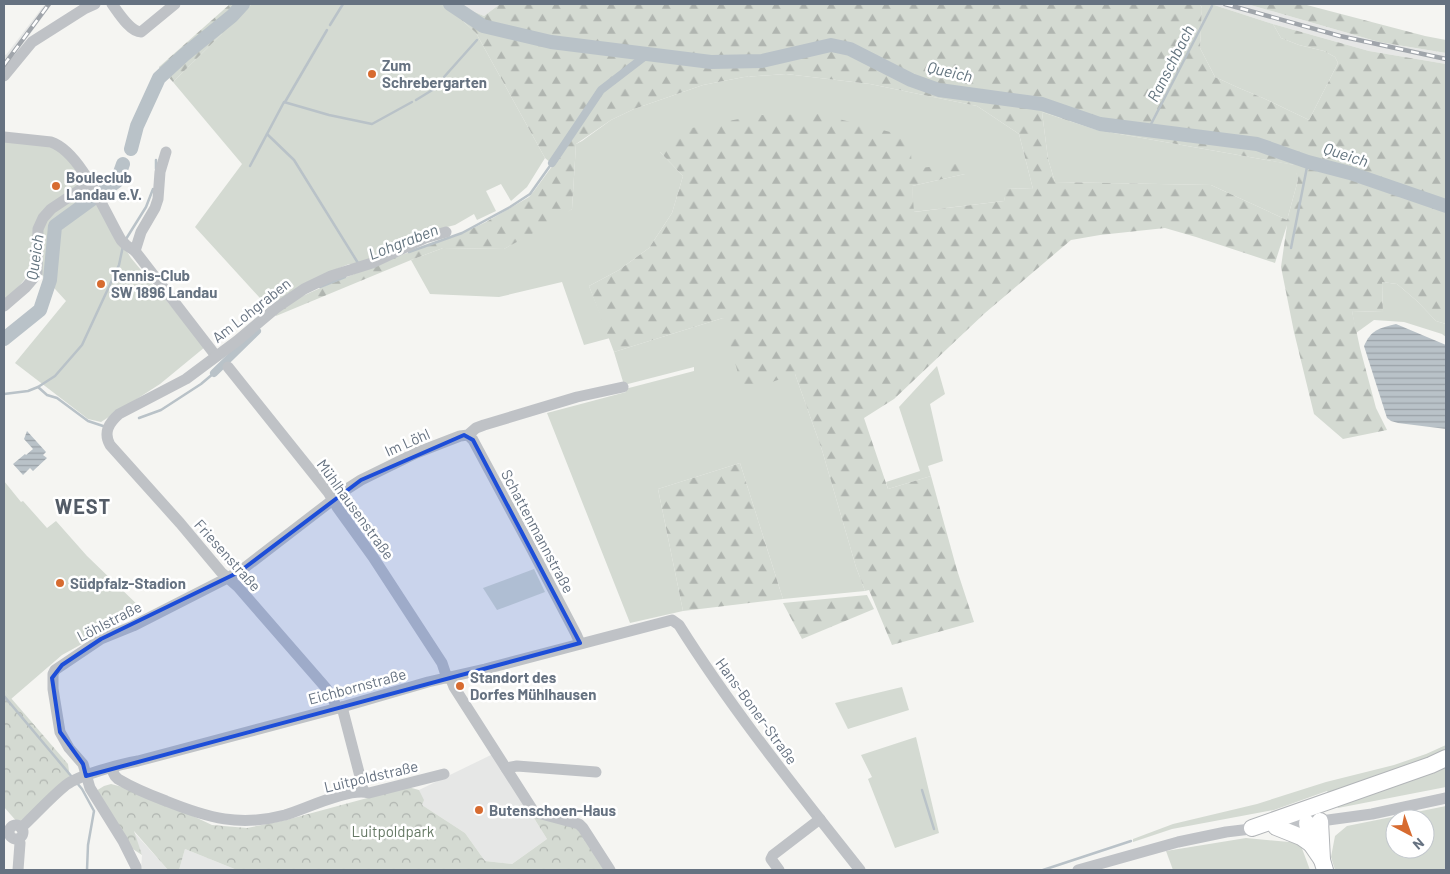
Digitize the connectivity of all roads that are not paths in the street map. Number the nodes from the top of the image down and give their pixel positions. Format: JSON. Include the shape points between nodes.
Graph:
{"nodes":[{"id":1,"x":95,"y":4,"type":"edge"},
{"id":2,"x":112,"y":4,"type":"edge"},
{"id":3,"x":175,"y":4,"type":"edge"},
{"id":4,"x":4,"y":76,"type":"edge"},
{"id":5,"x":4,"y":137,"type":"edge"},
{"id":6,"x":166,"y":152,"type":"dead end"},
{"id":7,"x":91,"y":186,"type":"junction"},
{"id":8,"x":446,"y":232,"type":"dead end"},
{"id":9,"x":130,"y":248,"type":"junction"},
{"id":10,"x":4,"y":306,"type":"edge"},
{"id":11,"x":216,"y":356,"type":"junction"},
{"id":12,"x":228,"y":366,"type":"dead end"},
{"id":13,"x":623,"y":387,"type":"dead end"},
{"id":14,"x":112,"y":420,"type":"joint"},
{"id":15,"x":468,"y":435,"type":"junction"},
{"id":16,"x":332,"y":500,"type":"junction"},
{"id":17,"x":229,"y":578,"type":"junction"},
{"id":18,"x":673,"y":620,"type":"joint"},
{"id":19,"x":580,"y":644,"type":"junction"},
{"id":20,"x":448,"y":678,"type":"junction"},
{"id":21,"x":339,"y":708,"type":"junction"},
{"id":22,"x":1446,"y":758,"type":"edge"},
{"id":23,"x":111,"y":768,"type":"junction"},
{"id":24,"x":506,"y":768,"type":"junction"},
{"id":25,"x":596,"y":772,"type":"dead end"},
{"id":26,"x":444,"y":774,"type":"dead end"},
{"id":27,"x":79,"y":779,"type":"junction"},
{"id":28,"x":363,"y":791,"type":"junction"},
{"id":29,"x":1446,"y":798,"type":"edge"},
{"id":30,"x":4,"y":817,"type":"edge"},
{"id":31,"x":820,"y":819,"type":"junction"},
{"id":32,"x":1313,"y":822,"type":"junction"},
{"id":33,"x":1276,"y":827,"type":"junction"},
{"id":34,"x":1252,"y":828,"type":"junction"},
{"id":35,"x":14,"y":835,"type":"edge"},
{"id":36,"x":1311,"y":844,"type":"junction"},
{"id":37,"x":1323,"y":865,"type":"edge"},
{"id":38,"x":18,"y":870,"type":"edge"},
{"id":39,"x":136,"y":870,"type":"edge"},
{"id":40,"x":610,"y":870,"type":"edge"},
{"id":41,"x":779,"y":870,"type":"edge"},
{"id":42,"x":860,"y":870,"type":"edge"},
{"id":43,"x":1078,"y":870,"type":"edge"}],
"edges":[{"from":1,"to":4,"type":"street","via":[[32,42]]},
{"from":2,"to":3,"type":"street","via":[[137,32]]},
{"from":5,"to":7,"type":"street","via":[[57,144],[70,154]]},
{"from":6,"to":9,"type":"street","via":[[155,208]]},
{"from":7,"to":9,"type":"street","via":[[118,234]]},
{"from":7,"to":10,"type":"street","via":[[46,213],[38,229],[37,274]]},
{"from":8,"to":11,"type":"street","name":"Am Lohgraben","via":[[425,238],[372,263],[322,279],[293,296]]},
{"from":9,"to":11,"type":"street"},
{"from":11,"to":14,"type":"street","name":"Am Lohgraben","via":[[180,382]]},
{"from":12,"to":16,"type":"street","name":"Mühlhausenstraße"},
{"from":13,"to":15,"type":"street","name":"Im Löhl","via":[[577,397],[492,423],[476,428]]},
{"from":14,"to":17,"type":"street","name":"Friesenstraße","via":[[106,433],[110,444]]},
{"from":15,"to":16,"type":"street","name":"Im Löhl","via":[[416,453],[374,473]]},
{"from":15,"to":19,"type":"street","name":"Schattenmannstraße"},
{"from":16,"to":17,"type":"street","name":"Im Löhl"},
{"from":16,"to":20,"type":"street","name":"Mühlhausenstraße","via":[[437,655]]},
{"from":17,"to":21,"type":"street","name":"Friesenstraße","via":[[326,688]]},
{"from":17,"to":27,"type":"street","name":"Löhlstraße","via":[[101,639],[54,672],[53,689],[60,732],[83,764]]},
{"from":18,"to":19,"type":"street","name":"Eichbornstraße"},
{"from":18,"to":31,"type":"street","name":"Hans-Boner-Straße"},
{"from":19,"to":20,"type":"street","name":"Eichbornstraße"},
{"from":20,"to":21,"type":"street","name":"Eichbornstraße"},
{"from":20,"to":24,"type":"street","name":"Mühlhausenstraße"},
{"from":21,"to":23,"type":"street","name":"Eichbornstraße"},
{"from":21,"to":28,"type":"street","name":"Friesenstraße"},
{"from":22,"to":34,"type":"highway"},
{"from":23,"to":27,"type":"street","name":"Eichbornstraße"},
{"from":23,"to":28,"type":"street","name":"Luitpoldstraße","via":[[118,779],[157,797],[198,814],[228,820],[269,818]]},
{"from":24,"to":25,"type":"street"},
{"from":24,"to":40,"type":"street","name":"Mühlhausenstraße","via":[[534,812],[573,822],[583,828]]},
{"from":26,"to":28,"type":"street","name":"Luitpoldstraße","via":[[368,793]]},
{"from":27,"to":35,"type":"street","name":"Eichbornstraße","via":[[54,796]]},
{"from":27,"to":39,"type":"street","via":[[90,788],[123,841]]},
{"from":29,"to":32,"type":"street","via":[[1372,814]]},
{"from":30,"to":35,"type":"street"},
{"from":31,"to":41,"type":"street","via":[[773,855],[771,860]]},
{"from":31,"to":42,"type":"street","name":"Hans-Boner-Straße"},
{"from":32,"to":33,"type":"street"},
{"from":32,"to":36,"type":"highway"},
{"from":32,"to":37,"type":"highway","via":[[1322,848]]},
{"from":33,"to":34,"type":"street"},
{"from":33,"to":36,"type":"highway"},
{"from":34,"to":43,"type":"street","via":[[1178,842]]},
{"from":35,"to":38,"type":"street","via":[[20,843]]},
{"from":36,"to":37,"type":"highway"}]}
